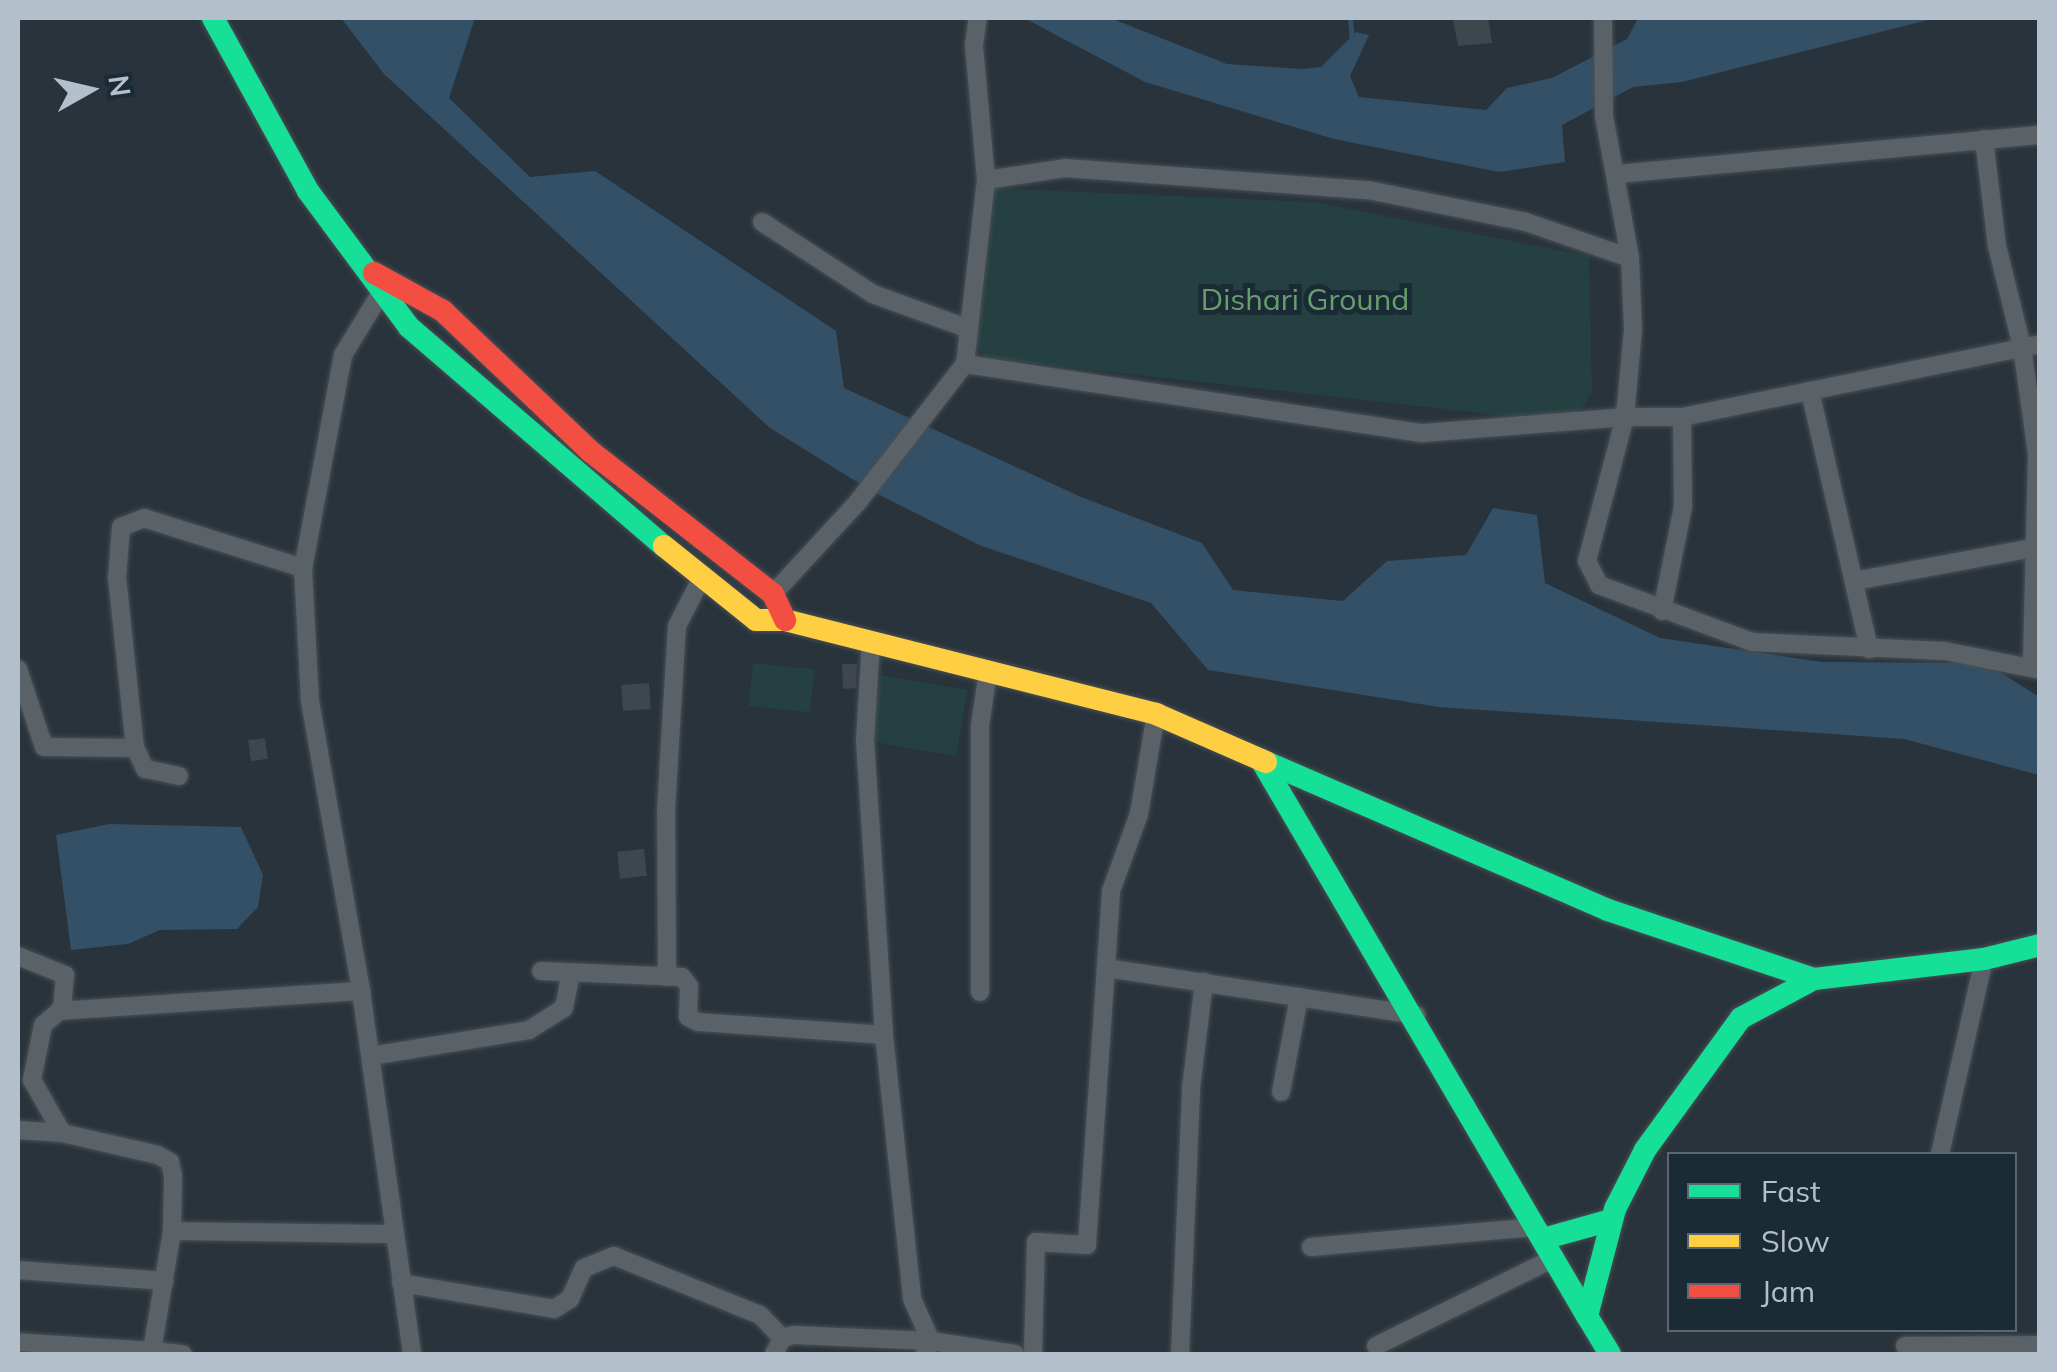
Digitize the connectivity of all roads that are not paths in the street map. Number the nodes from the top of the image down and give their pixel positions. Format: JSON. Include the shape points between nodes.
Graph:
{"nodes":[{"id":1,"x":212,"y":18,"type":"edge"},
{"id":2,"x":978,"y":18,"type":"edge"},
{"id":3,"x":1603,"y":23,"type":"edge"},
{"id":4,"x":2040,"y":135,"type":"edge"},
{"id":5,"x":1984,"y":140,"type":"junction"},
{"id":6,"x":1618,"y":174,"type":"junction"},
{"id":7,"x":986,"y":180,"type":"junction"},
{"id":8,"x":762,"y":222,"type":"dead end"},
{"id":9,"x":1630,"y":258,"type":"junction"},
{"id":10,"x":364,"y":267,"type":"junction"},
{"id":11,"x":382,"y":291,"type":"junction"},
{"id":12,"x":969,"y":329,"type":"junction"},
{"id":13,"x":2031,"y":346,"type":"edge"},
{"id":14,"x":965,"y":364,"type":"junction"},
{"id":15,"x":1810,"y":391,"type":"junction"},
{"id":16,"x":1682,"y":417,"type":"junction"},
{"id":17,"x":1625,"y":418,"type":"junction"},
{"id":18,"x":2038,"y":546,"type":"edge"},
{"id":19,"x":303,"y":568,"type":"junction"},
{"id":20,"x":701,"y":579,"type":"junction"},
{"id":21,"x":1854,"y":581,"type":"junction"},
{"id":22,"x":2038,"y":582,"type":"edge"},
{"id":23,"x":774,"y":594,"type":"junction"},
{"id":24,"x":1662,"y":611,"type":"junction"},
{"id":25,"x":784,"y":620,"type":"junction"},
{"id":26,"x":870,"y":642,"type":"junction"},
{"id":27,"x":1869,"y":649,"type":"junction"},
{"id":28,"x":2036,"y":667,"type":"edge"},
{"id":29,"x":18,"y":668,"type":"edge"},
{"id":30,"x":988,"y":670,"type":"junction"},
{"id":31,"x":1156,"y":714,"type":"junction"},
{"id":32,"x":135,"y":748,"type":"junction"},
{"id":33,"x":1261,"y":760,"type":"junction"},
{"id":34,"x":180,"y":776,"type":"dead end"},
{"id":35,"x":2040,"y":945,"type":"edge"},
{"id":36,"x":18,"y":956,"type":"edge"},
{"id":37,"x":1984,"y":959,"type":"junction"},
{"id":38,"x":1106,"y":968,"type":"junction"},
{"id":39,"x":541,"y":972,"type":"dead end"},
{"id":40,"x":571,"y":973,"type":"junction"},
{"id":41,"x":667,"y":976,"type":"junction"},
{"id":42,"x":1814,"y":979,"type":"junction"},
{"id":43,"x":1204,"y":982,"type":"junction"},
{"id":44,"x":361,"y":991,"type":"junction"},
{"id":45,"x":980,"y":992,"type":"dead end"},
{"id":46,"x":1299,"y":997,"type":"junction"},
{"id":47,"x":62,"y":1010,"type":"junction"},
{"id":48,"x":1416,"y":1016,"type":"junction"},
{"id":49,"x":884,"y":1035,"type":"junction"},
{"id":50,"x":371,"y":1056,"type":"junction"},
{"id":51,"x":1282,"y":1092,"type":"dead end"},
{"id":52,"x":18,"y":1130,"type":"edge"},
{"id":53,"x":62,"y":1132,"type":"junction"},
{"id":54,"x":1940,"y":1152,"type":"edge"},
{"id":55,"x":1611,"y":1220,"type":"junction"},
{"id":56,"x":172,"y":1231,"type":"junction"},
{"id":57,"x":393,"y":1234,"type":"junction"},
{"id":58,"x":1545,"y":1241,"type":"junction"},
{"id":59,"x":1311,"y":1247,"type":"dead end"},
{"id":60,"x":18,"y":1270,"type":"edge"},
{"id":61,"x":165,"y":1281,"type":"junction"},
{"id":62,"x":401,"y":1283,"type":"junction"},
{"id":63,"x":1587,"y":1316,"type":"junction"},
{"id":64,"x":18,"y":1342,"type":"edge"},
{"id":65,"x":1906,"y":1343,"type":"edge"},
{"id":66,"x":2040,"y":1345,"type":"edge"},
{"id":67,"x":778,"y":1346,"type":"edge"},
{"id":68,"x":1376,"y":1346,"type":"dead end"},
{"id":69,"x":928,"y":1348,"type":"edge"},
{"id":70,"x":152,"y":1351,"type":"junction"},
{"id":71,"x":183,"y":1354,"type":"edge"},
{"id":72,"x":412,"y":1354,"type":"edge"},
{"id":73,"x":1015,"y":1354,"type":"edge"},
{"id":74,"x":1033,"y":1354,"type":"edge"},
{"id":75,"x":1180,"y":1354,"type":"edge"},
{"id":76,"x":1610,"y":1354,"type":"edge"}],
"edges":[{"from":1,"to":10,"type":"main road","via":[[308,192]]},
{"from":2,"to":7,"type":"street","via":[[974,45]]},
{"from":3,"to":6,"type":"street","via":[[1604,116]]},
{"from":4,"to":5,"type":"street"},
{"from":5,"to":6,"type":"street"},
{"from":5,"to":13,"type":"street","via":[[1996,246]]},
{"from":6,"to":9,"type":"street"},
{"from":7,"to":9,"type":"street","via":[[1065,168],[1368,190],[1526,222]]},
{"from":7,"to":12,"type":"street"},
{"from":8,"to":12,"type":"street","via":[[873,294]]},
{"from":9,"to":17,"type":"street"},
{"from":10,"to":11,"type":"main road"},
{"from":10,"to":23,"type":"main road","via":[[442,311],[590,451]]},
{"from":11,"to":19,"type":"street","via":[[343,355]]},
{"from":11,"to":20,"type":"main road","via":[[409,327]]},
{"from":12,"to":14,"type":"street"},
{"from":13,"to":15,"type":"street"},
{"from":13,"to":18,"type":"street"},
{"from":14,"to":17,"type":"street","via":[[1423,433]]},
{"from":14,"to":23,"type":"street","via":[[857,502]]},
{"from":15,"to":16,"type":"street"},
{"from":15,"to":21,"type":"street"},
{"from":16,"to":17,"type":"street"},
{"from":16,"to":24,"type":"street","via":[[1683,508]]},
{"from":17,"to":24,"type":"street","via":[[1587,561],[1599,585]]},
{"from":18,"to":21,"type":"street"},
{"from":18,"to":22,"type":"street"},
{"from":19,"to":32,"type":"street","via":[[144,518],[126,522],[118,537],[116,578]]},
{"from":19,"to":44,"type":"street","via":[[310,701]]},
{"from":20,"to":25,"type":"main road","via":[[756,620]]},
{"from":20,"to":41,"type":"street","via":[[678,626],[666,810]]},
{"from":21,"to":27,"type":"street"},
{"from":22,"to":28,"type":"street"},
{"from":23,"to":25,"type":"main road"},
{"from":24,"to":27,"type":"street","via":[[1752,642]]},
{"from":25,"to":26,"type":"main road"},
{"from":26,"to":30,"type":"main road"},
{"from":26,"to":49,"type":"street","via":[[865,740]]},
{"from":27,"to":28,"type":"street","via":[[1944,651]]},
{"from":29,"to":32,"type":"street","via":[[44,747]]},
{"from":30,"to":31,"type":"main road"},
{"from":30,"to":45,"type":"street","via":[[980,726]]},
{"from":31,"to":33,"type":"main road"},
{"from":31,"to":38,"type":"street","via":[[1140,814],[1112,891]]},
{"from":32,"to":34,"type":"street","via":[[145,769]]},
{"from":33,"to":42,"type":"main road","via":[[1608,910]]},
{"from":33,"to":48,"type":"main road"},
{"from":35,"to":37,"type":"main road"},
{"from":36,"to":47,"type":"street","via":[[65,976]]},
{"from":37,"to":42,"type":"main road"},
{"from":37,"to":54,"type":"street"},
{"from":38,"to":43,"type":"street"},
{"from":38,"to":74,"type":"street","via":[[1086,1244],[1036,1242]]},
{"from":39,"to":40,"type":"street"},
{"from":40,"to":41,"type":"street"},
{"from":40,"to":50,"type":"street","via":[[564,1008],[529,1030]]},
{"from":41,"to":49,"type":"street","via":[[688,980],[691,1020]]},
{"from":42,"to":55,"type":"main road","via":[[1741,1018],[1645,1150]]},
{"from":43,"to":46,"type":"street"},
{"from":43,"to":75,"type":"street","via":[[1191,1088]]},
{"from":44,"to":47,"type":"street"},
{"from":44,"to":50,"type":"street"},
{"from":46,"to":48,"type":"street"},
{"from":46,"to":51,"type":"street"},
{"from":47,"to":53,"type":"street","via":[[42,1025],[32,1080]]},
{"from":48,"to":58,"type":"main road"},
{"from":49,"to":69,"type":"street","via":[[912,1300]]},
{"from":50,"to":57,"type":"street"},
{"from":52,"to":53,"type":"street"},
{"from":53,"to":56,"type":"street","via":[[166,1158],[173,1167]]},
{"from":55,"to":58,"type":"main road"},
{"from":55,"to":63,"type":"main road"},
{"from":56,"to":57,"type":"street"},
{"from":56,"to":61,"type":"street"},
{"from":57,"to":62,"type":"street"},
{"from":58,"to":59,"type":"street"},
{"from":58,"to":63,"type":"main road"},
{"from":58,"to":68,"type":"street"},
{"from":60,"to":61,"type":"street"},
{"from":61,"to":70,"type":"street"},
{"from":62,"to":67,"type":"street","via":[[554,1310],[570,1299],[584,1268],[614,1256],[760,1315]]},
{"from":62,"to":72,"type":"street"},
{"from":63,"to":76,"type":"main road"},
{"from":64,"to":70,"type":"street"},
{"from":65,"to":66,"type":"street"},
{"from":67,"to":69,"type":"street"},
{"from":69,"to":73,"type":"street"},
{"from":70,"to":71,"type":"street"}]}
